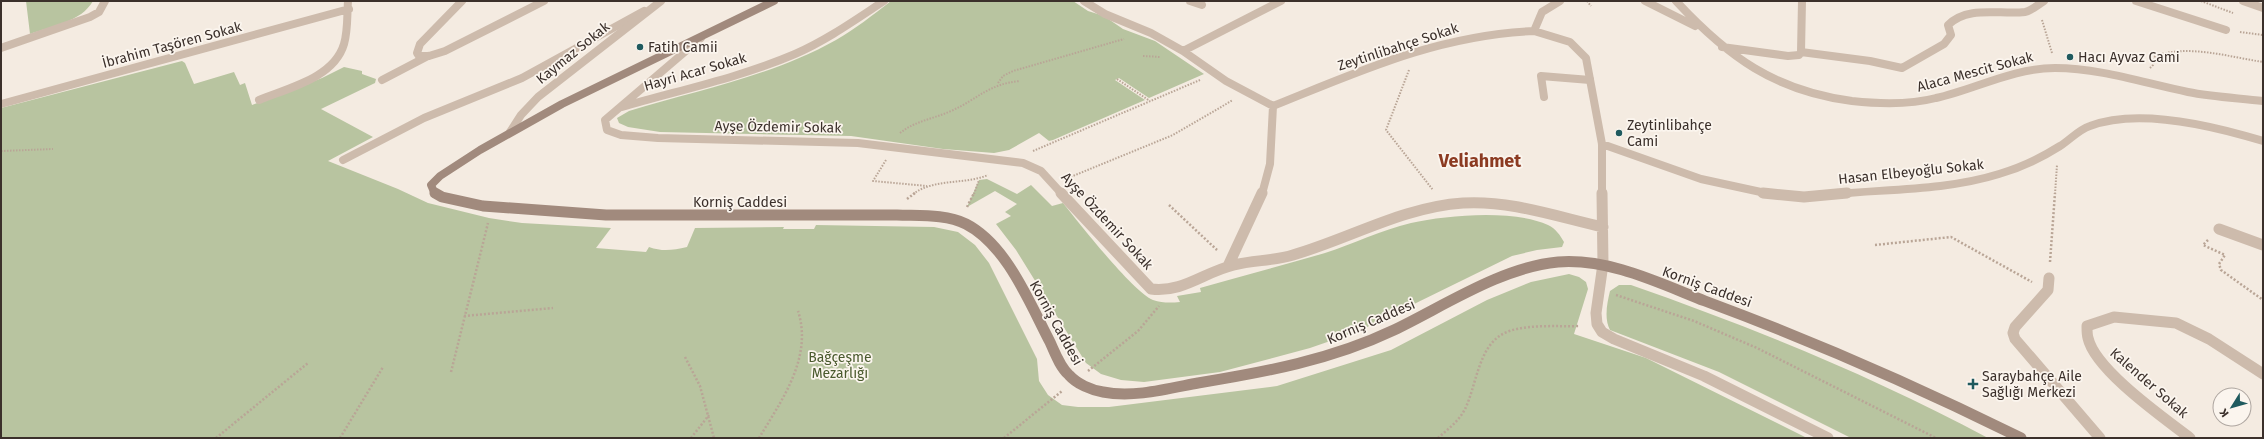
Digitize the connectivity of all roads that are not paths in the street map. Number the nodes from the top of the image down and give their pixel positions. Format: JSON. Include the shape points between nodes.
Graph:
{"nodes":[{"id":1,"x":105,"y":1,"type":"edge"},
{"id":2,"x":462,"y":1,"type":"edge"},
{"id":3,"x":544,"y":1,"type":"edge"},
{"id":4,"x":661,"y":1,"type":"edge"},
{"id":5,"x":774,"y":1,"type":"edge"},
{"id":6,"x":884,"y":1,"type":"edge"},
{"id":7,"x":1084,"y":1,"type":"edge"},
{"id":8,"x":1190,"y":1,"type":"edge"},
{"id":9,"x":1280,"y":1,"type":"edge"},
{"id":10,"x":1560,"y":1,"type":"edge"},
{"id":11,"x":1645,"y":1,"type":"edge"},
{"id":12,"x":1676,"y":1,"type":"edge"},
{"id":13,"x":1802,"y":1,"type":"edge"},
{"id":14,"x":2044,"y":1,"type":"edge"},
{"id":15,"x":2136,"y":1,"type":"edge"},
{"id":16,"x":2243,"y":1,"type":"edge"},
{"id":17,"x":349,"y":3,"type":"edge"},
{"id":18,"x":1202,"y":5,"type":"dead end"},
{"id":19,"x":653,"y":7,"type":"junction"},
{"id":20,"x":2263,"y":8,"type":"edge"},
{"id":21,"x":1699,"y":28,"type":"junction"},
{"id":22,"x":2226,"y":30,"type":"road end"},
{"id":23,"x":1534,"y":31,"type":"junction"},
{"id":24,"x":701,"y":38,"type":"junction"},
{"id":25,"x":1722,"y":47,"type":"junction"},
{"id":26,"x":1,"y":48,"type":"edge"},
{"id":27,"x":1183,"y":51,"type":"junction"},
{"id":28,"x":1802,"y":52,"type":"junction"},
{"id":29,"x":429,"y":56,"type":"junction"},
{"id":30,"x":382,"y":80,"type":"dead end"},
{"id":31,"x":1590,"y":80,"type":"junction"},
{"id":32,"x":1544,"y":97,"type":"dead end"},
{"id":33,"x":259,"y":100,"type":"dead end"},
{"id":34,"x":2263,"y":101,"type":"edge"},
{"id":35,"x":1,"y":104,"type":"edge"},
{"id":36,"x":1273,"y":106,"type":"junction"},
{"id":37,"x":618,"y":108,"type":"junction"},
{"id":38,"x":510,"y":132,"type":"junction"},
{"id":39,"x":2263,"y":141,"type":"edge"},
{"id":40,"x":1602,"y":144,"type":"junction"},
{"id":41,"x":343,"y":160,"type":"dead end"},
{"id":42,"x":1603,"y":227,"type":"junction"},
{"id":43,"x":2219,"y":229,"type":"dead end"},
{"id":44,"x":2263,"y":245,"type":"edge"},
{"id":45,"x":1229,"y":264,"type":"junction"},
{"id":46,"x":1603,"y":264,"type":"junction"},
{"id":47,"x":2049,"y":284,"type":"road end"},
{"id":48,"x":2263,"y":374,"type":"edge"},
{"id":49,"x":1828,"y":438,"type":"edge"},
{"id":50,"x":2021,"y":438,"type":"edge"},
{"id":51,"x":2100,"y":438,"type":"edge"},
{"id":52,"x":2190,"y":438,"type":"edge"}],
"edges":[{"from":1,"to":26,"type":"street","via":[[99,12],[85,20]]},
{"from":2,"to":29,"type":"street","via":[[417,49],[419,56]]},
{"from":3,"to":29,"type":"street","via":[[445,51]]},
{"from":4,"to":19,"type":"street","name":"Kaymaz Sokak"},
{"from":5,"to":24,"type":"main road","name":"Korniş Caddesi"},
{"from":6,"to":37,"type":"street","name":"Hayri Acar Sokak","via":[[834,34],[795,54],[750,70]]},
{"from":7,"to":27,"type":"street","via":[[1105,14],[1151,33]]},
{"from":8,"to":18,"type":"lane"},
{"from":9,"to":27,"type":"street"},
{"from":10,"to":23,"type":"street","via":[[1540,13]]},
{"from":11,"to":21,"type":"street"},
{"from":12,"to":21,"type":"street","name":"Alaca Mescit Sokak"},
{"from":13,"to":28,"type":"street"},
{"from":14,"to":28,"type":"street","via":[[2027,12],[1990,12],[1954,19],[1948,25],[1951,36],[1944,44],[1902,68]]},
{"from":15,"to":22,"type":"lane"},
{"from":16,"to":20,"type":"street"},
{"from":17,"to":33,"type":"street","via":[[345,43],[334,64],[318,75]]},
{"from":17,"to":35,"type":"street","name":"İbrahim Taşören Sokak"},
{"from":19,"to":38,"type":"street","name":"Kaymaz Sokak","via":[[534,100]]},
{"from":19,"to":41,"type":"lane","via":[[522,78],[424,118]]},
{"from":21,"to":25,"type":"street","name":"Alaca Mescit Sokak"},
{"from":23,"to":31,"type":"street","name":"Zeytinlibahçe Sokak","via":[[1564,39],[1582,50]]},
{"from":23,"to":36,"type":"street","name":"Zeytinlibahçe Sokak","via":[[1493,33],[1449,42],[1415,52]]},
{"from":24,"to":37,"type":"street","name":"Ayşe Özdemir Sokak"},
{"from":24,"to":38,"type":"main road","name":"Korniş Caddesi","via":[[564,103]]},
{"from":25,"to":28,"type":"street","via":[[1788,56],[1800,55]]},
{"from":25,"to":34,"type":"street","name":"Alaca Mescit Sokak","via":[[1751,69],[1796,90],[1833,100],[1906,104],[1944,96],[2020,72],[2055,68],[2108,74],[2208,95]]},
{"from":27,"to":36,"type":"street","via":[[1244,92]]},
{"from":29,"to":30,"type":"lane"},
{"from":31,"to":32,"type":"lane","via":[[1541,76]]},
{"from":31,"to":40,"type":"street","name":"Zeytinlibahçe Sokak"},
{"from":36,"to":45,"type":"street","via":[[1271,160],[1267,181]]},
{"from":37,"to":45,"type":"street","name":"Ayşe Özdemir Sokak","via":[[605,120],[605,125],[612,133],[621,135],[892,146],[1010,161],[1034,167],[1041,171],[1151,289],[1166,291]]},
{"from":38,"to":46,"type":"main road","name":"Korniş Caddesi","via":[[457,164],[431,185],[435,194],[492,207],[606,215],[890,215],[936,217],[958,222],[980,234],[1002,257],[1061,363],[1076,381],[1097,391],[1109,393],[1142,392],[1281,368],[1322,358],[1360,345],[1521,270],[1562,261]]},
{"from":39,"to":40,"type":"street","name":"Hasan Elbeyoğlu Sokak","via":[[2206,127],[2119,119],[2090,126],[2075,133],[2059,146],[2008,172],[1992,177],[1804,197],[1782,197],[1743,190]]},
{"from":40,"to":42,"type":"street","name":"Zeytinlibahçe Sokak"},
{"from":42,"to":45,"type":"street","via":[[1481,203],[1444,205],[1380,224],[1294,255],[1264,262]]},
{"from":42,"to":46,"type":"street","name":"Zeytinlibahçe Sokak"},
{"from":43,"to":44,"type":"street"},
{"from":46,"to":49,"type":"street","name":"Zeytinlibahçe Sokak","via":[[1596,313],[1597,324],[1602,332],[1704,376]]},
{"from":46,"to":50,"type":"main road","name":"Korniş Caddesi","via":[[1763,322],[1856,360]]},
{"from":47,"to":51,"type":"street","via":[[2013,333],[2015,339]]},
{"from":48,"to":52,"type":"street","name":"Kalender Sokak","via":[[2208,339],[2176,323],[2114,317],[2086,326],[2086,341],[2098,360]]}]}
